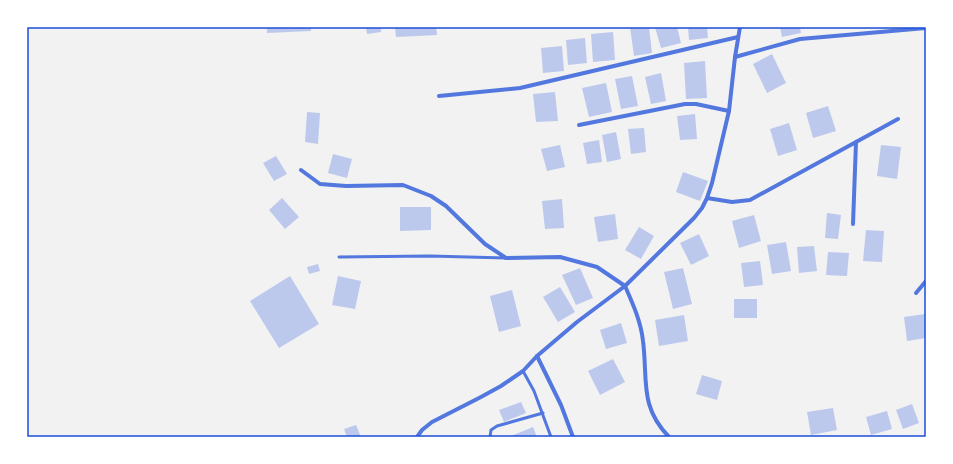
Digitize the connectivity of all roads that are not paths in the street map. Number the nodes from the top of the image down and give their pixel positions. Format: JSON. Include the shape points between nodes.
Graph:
{"nodes":[{"id":1,"x":740,"y":27,"type":"edge"},
{"id":2,"x":926,"y":28,"type":"edge"},
{"id":3,"x":738,"y":37,"type":"junction"},
{"id":4,"x":735,"y":57,"type":"junction"},
{"id":5,"x":439,"y":96,"type":"dead end"},
{"id":6,"x":729,"y":111,"type":"junction"},
{"id":7,"x":898,"y":119,"type":"dead end"},
{"id":8,"x":579,"y":125,"type":"dead end"},
{"id":9,"x":856,"y":142,"type":"junction"},
{"id":10,"x":301,"y":170,"type":"dead end"},
{"id":11,"x":707,"y":198,"type":"junction"},
{"id":12,"x":853,"y":224,"type":"dead end"},
{"id":13,"x":339,"y":257,"type":"dead end"},
{"id":14,"x":506,"y":258,"type":"junction"},
{"id":15,"x":926,"y":280,"type":"edge"},
{"id":16,"x":625,"y":286,"type":"junction"},
{"id":17,"x":916,"y":293,"type":"dead end"},
{"id":18,"x":537,"y":356,"type":"junction"},
{"id":19,"x":523,"y":371,"type":"junction"},
{"id":20,"x":543,"y":413,"type":"junction"},
{"id":21,"x":417,"y":437,"type":"edge"},
{"id":22,"x":490,"y":437,"type":"edge"},
{"id":23,"x":551,"y":437,"type":"edge"},
{"id":24,"x":573,"y":437,"type":"edge"},
{"id":25,"x":669,"y":437,"type":"edge"}],
"edges":[{"from":1,"to":3,"type":"street"},
{"from":2,"to":4,"type":"street","via":[[800,39]]},
{"from":3,"to":4,"type":"street"},
{"from":3,"to":5,"type":"street","via":[[520,88]]},
{"from":4,"to":6,"type":"street"},
{"from":6,"to":8,"type":"street","via":[[685,104]]},
{"from":6,"to":11,"type":"street"},
{"from":7,"to":9,"type":"street"},
{"from":9,"to":11,"type":"street","via":[[750,200],[732,202]]},
{"from":9,"to":12,"type":"street"},
{"from":10,"to":14,"type":"street","via":[[320,184],[403,186],[432,196],[485,244]]},
{"from":11,"to":16,"type":"street","via":[[694,218]]},
{"from":13,"to":14,"type":"lane"},
{"from":14,"to":16,"type":"street","via":[[560,258],[597,267]]},
{"from":15,"to":17,"type":"street"},
{"from":16,"to":18,"type":"street"},
{"from":16,"to":25,"type":"street","via":[[644,341],[646,395],[656,422]]},
{"from":18,"to":19,"type":"street"},
{"from":18,"to":24,"type":"street","via":[[562,405]]},
{"from":19,"to":20,"type":"lane"},
{"from":19,"to":21,"type":"street","via":[[501,386],[432,422]]},
{"from":20,"to":22,"type":"lane","via":[[497,426],[491,430]]},
{"from":20,"to":23,"type":"lane"}]}
